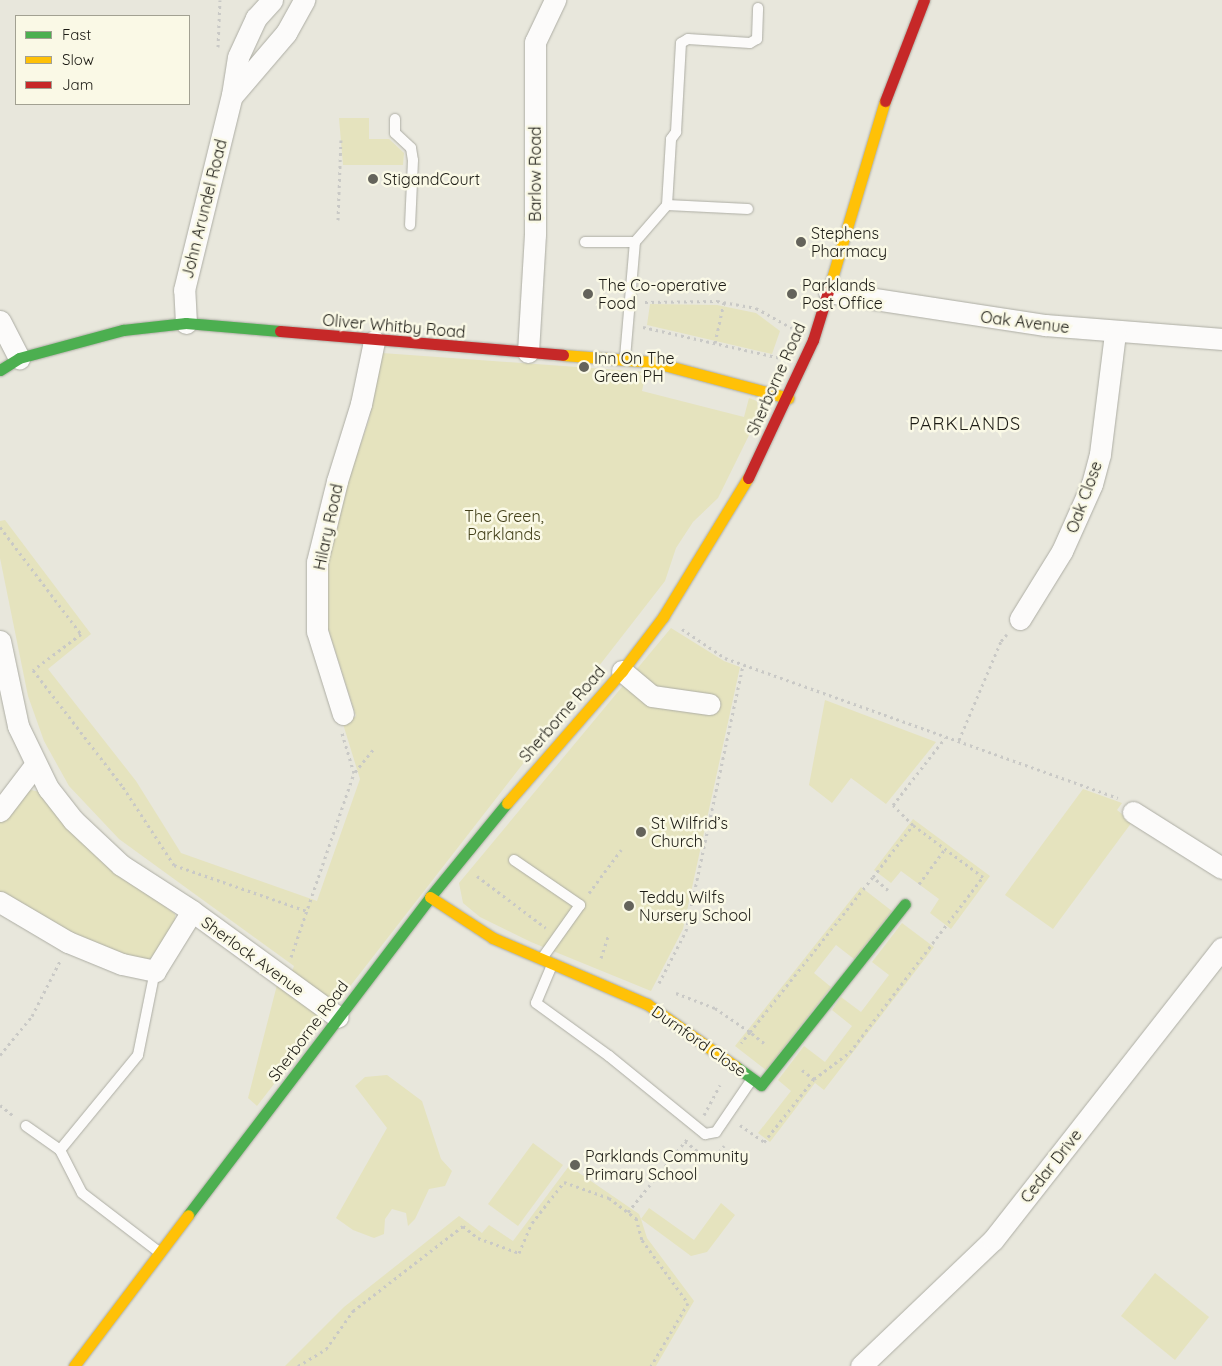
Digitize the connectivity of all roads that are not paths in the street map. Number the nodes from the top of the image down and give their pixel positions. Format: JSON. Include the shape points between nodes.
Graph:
{"nodes":[{"id":1,"x":272,"y":0,"type":"edge"},
{"id":2,"x":304,"y":0,"type":"edge"},
{"id":3,"x":555,"y":0,"type":"edge"},
{"id":4,"x":924,"y":0,"type":"edge"},
{"id":5,"x":758,"y":8,"type":"dead end"},
{"id":6,"x":232,"y":95,"type":"junction"},
{"id":7,"x":395,"y":119,"type":"dead end"},
{"id":8,"x":667,"y":206,"type":"junction"},
{"id":9,"x":748,"y":209,"type":"dead end"},
{"id":10,"x":410,"y":224,"type":"dead end"},
{"id":11,"x":585,"y":242,"type":"dead end"},
{"id":12,"x":635,"y":242,"type":"junction"},
{"id":13,"x":828,"y":292,"type":"junction"},
{"id":14,"x":0,"y":321,"type":"edge"},
{"id":15,"x":186,"y":323,"type":"junction"},
{"id":16,"x":1115,"y":333,"type":"junction"},
{"id":17,"x":1222,"y":339,"type":"edge"},
{"id":18,"x":374,"y":341,"type":"junction"},
{"id":19,"x":528,"y":352,"type":"junction"},
{"id":20,"x":19,"y":358,"type":"junction"},
{"id":21,"x":624,"y":359,"type":"junction"},
{"id":22,"x":0,"y":370,"type":"edge"},
{"id":23,"x":788,"y":398,"type":"junction"},
{"id":24,"x":1020,"y":619,"type":"road end"},
{"id":25,"x":0,"y":641,"type":"edge"},
{"id":26,"x":622,"y":671,"type":"junction"},
{"id":27,"x":709,"y":704,"type":"dead end"},
{"id":28,"x":343,"y":714,"type":"road end"},
{"id":29,"x":35,"y":765,"type":"junction"},
{"id":30,"x":0,"y":811,"type":"edge"},
{"id":31,"x":1132,"y":812,"type":"road end"},
{"id":32,"x":514,"y":860,"type":"dead end"},
{"id":33,"x":1222,"y":868,"type":"edge"},
{"id":34,"x":430,"y":896,"type":"junction"},
{"id":35,"x":0,"y":902,"type":"edge"},
{"id":36,"x":905,"y":904,"type":"road end"},
{"id":37,"x":192,"y":911,"type":"junction"},
{"id":38,"x":1222,"y":948,"type":"edge"},
{"id":39,"x":549,"y":960,"type":"junction"},
{"id":40,"x":155,"y":971,"type":"junction"},
{"id":41,"x":338,"y":1017,"type":"junction"},
{"id":42,"x":752,"y":1078,"type":"junction"},
{"id":43,"x":26,"y":1126,"type":"dead end"},
{"id":44,"x":60,"y":1150,"type":"junction"},
{"id":45,"x":161,"y":1253,"type":"junction"},
{"id":46,"x":74,"y":1366,"type":"edge"},
{"id":47,"x":861,"y":1366,"type":"edge"}],
"edges":[{"from":1,"to":6,"type":"street","name":"John Arundel Road","via":[[247,34],[238,57]]},
{"from":2,"to":6,"type":"street","name":"John Arundel Road","via":[[286,32]]},
{"from":3,"to":19,"type":"street","name":"Barlow Road","via":[[535,42],[535,234]]},
{"from":4,"to":13,"type":"street","name":"Sherborne Road","via":[[885,102]]},
{"from":5,"to":8,"type":"lane","via":[[757,39],[750,43],[688,39],[681,43],[676,132],[671,140]]},
{"from":6,"to":15,"type":"street","name":"John Arundel Road","via":[[184,290]]},
{"from":7,"to":10,"type":"lane","via":[[395,133],[411,148],[413,160]]},
{"from":8,"to":9,"type":"lane"},
{"from":8,"to":12,"type":"lane"},
{"from":11,"to":12,"type":"lane"},
{"from":12,"to":21,"type":"lane"},
{"from":13,"to":16,"type":"street","name":"Oak Avenue"},
{"from":13,"to":23,"type":"street","name":"Sherborne Road","via":[[813,340]]},
{"from":14,"to":20,"type":"street"},
{"from":15,"to":18,"type":"street","name":"Oliver Whitby Road"},
{"from":15,"to":20,"type":"street","name":"Oliver Whitby Road","via":[[123,330]]},
{"from":16,"to":17,"type":"street","name":"Oak Avenue"},
{"from":16,"to":24,"type":"street","name":"Oak Close","via":[[1100,454],[1092,484],[1066,543]]},
{"from":18,"to":19,"type":"street","name":"Oliver Whitby Road"},
{"from":18,"to":28,"type":"street","name":"Hilary Road","via":[[361,404],[317,562],[317,631]]},
{"from":19,"to":21,"type":"street","name":"Oliver Whitby Road"},
{"from":20,"to":22,"type":"street","name":"Oliver Whitby Road"},
{"from":21,"to":23,"type":"street","name":"Oliver Whitby Road","via":[[700,374]]},
{"from":23,"to":26,"type":"street","name":"Sherborne Road","via":[[740,493],[663,617]]},
{"from":25,"to":29,"type":"street","name":"Sherlock Avenue","via":[[18,726]]},
{"from":26,"to":27,"type":"street","via":[[652,696]]},
{"from":26,"to":34,"type":"street","name":"Sherborne Road","via":[[522,784]]},
{"from":29,"to":30,"type":"street"},
{"from":29,"to":37,"type":"street","name":"Sherlock Avenue","via":[[73,820],[97,844],[121,865]]},
{"from":31,"to":33,"type":"street"},
{"from":32,"to":39,"type":"lane","via":[[580,905],[558,937]]},
{"from":34,"to":39,"type":"street","name":"Durnford Close","via":[[493,938]]},
{"from":34,"to":41,"type":"street","name":"Sherborne Road"},
{"from":35,"to":40,"type":"street","via":[[68,942],[122,964]]},
{"from":36,"to":42,"type":"street","name":"Durnford Close","via":[[761,1084]]},
{"from":37,"to":40,"type":"street","name":"Sherlock Avenue"},
{"from":37,"to":41,"type":"street","name":"Sherlock Avenue"},
{"from":38,"to":47,"type":"street","name":"Cedar Drive","via":[[993,1240]]},
{"from":39,"to":42,"type":"street","name":"Durnford Close","via":[[647,1004]]},
{"from":39,"to":42,"type":"lane","via":[[536,1003],[609,1056],[704,1134],[716,1132]]},
{"from":40,"to":44,"type":"lane","via":[[138,1055]]},
{"from":41,"to":45,"type":"street","name":"Sherborne Road"},
{"from":43,"to":44,"type":"lane"},
{"from":44,"to":45,"type":"lane","via":[[82,1193]]},
{"from":45,"to":46,"type":"street","name":"Sherborne Road"}]}
